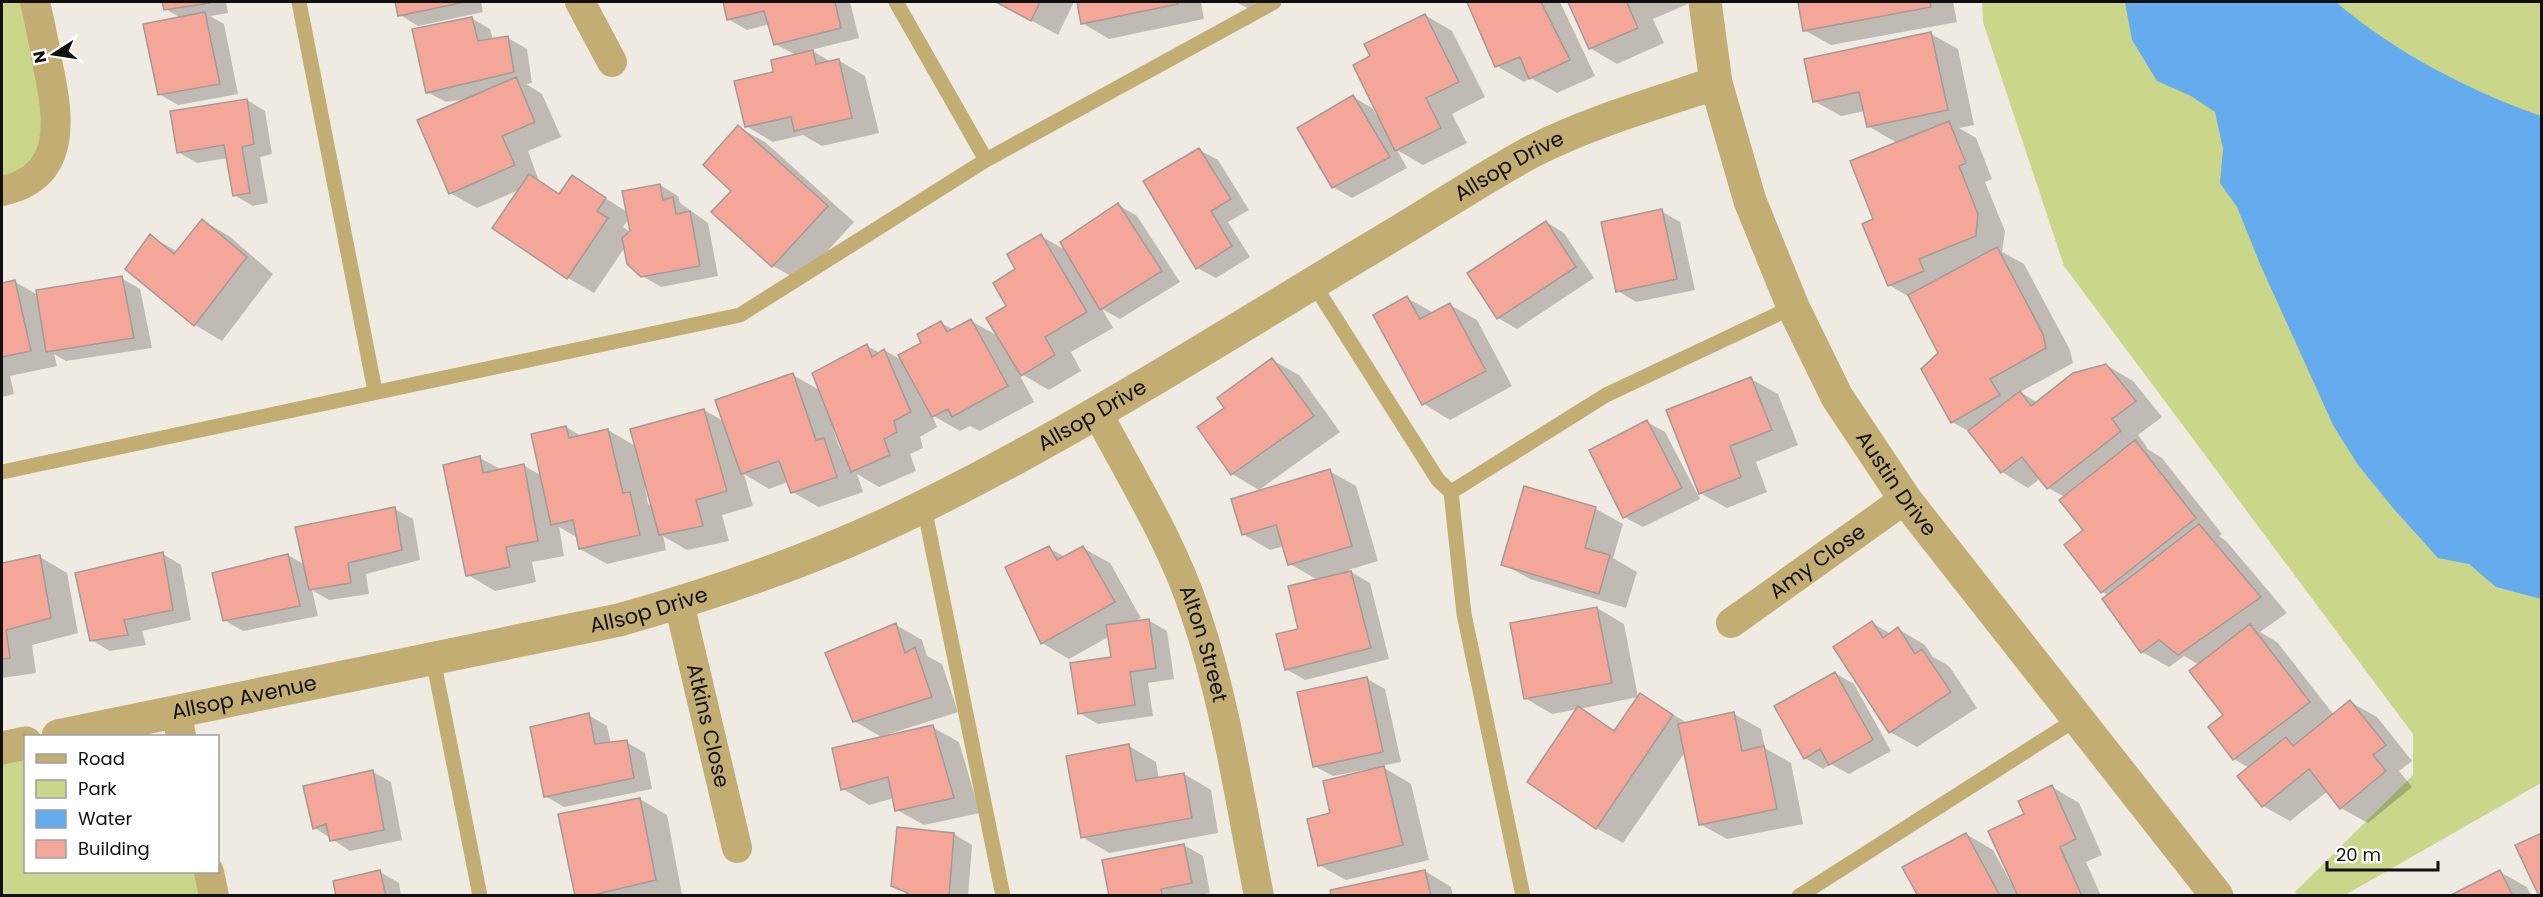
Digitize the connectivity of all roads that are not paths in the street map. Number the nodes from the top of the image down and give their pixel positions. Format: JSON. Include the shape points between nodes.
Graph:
{"nodes":[{"id":1,"x":35,"y":2,"type":"edge"},
{"id":2,"x":299,"y":2,"type":"edge"},
{"id":3,"x":580,"y":2,"type":"edge"},
{"id":4,"x":896,"y":2,"type":"edge"},
{"id":5,"x":1274,"y":2,"type":"edge"},
{"id":6,"x":1705,"y":2,"type":"edge"},
{"id":7,"x":612,"y":62,"type":"dead end"},
{"id":8,"x":1716,"y":83,"type":"junction"},
{"id":9,"x":986,"y":160,"type":"junction"},
{"id":10,"x":2,"y":191,"type":"edge"},
{"id":11,"x":1313,"y":283,"type":"junction"},
{"id":12,"x":1793,"y":307,"type":"junction"},
{"id":13,"x":375,"y":391,"type":"junction"},
{"id":14,"x":1096,"y":412,"type":"junction"},
{"id":15,"x":2,"y":472,"type":"edge"},
{"id":16,"x":1451,"y":492,"type":"junction"},
{"id":17,"x":1905,"y":499,"type":"junction"},
{"id":18,"x":924,"y":507,"type":"junction"},
{"id":19,"x":679,"y":603,"type":"junction"},
{"id":20,"x":1731,"y":623,"type":"dead end"},
{"id":21,"x":433,"y":659,"type":"junction"},
{"id":22,"x":2078,"y":718,"type":"junction"},
{"id":23,"x":179,"y":725,"type":"edge"},
{"id":24,"x":69,"y":735,"type":"edge"},
{"id":25,"x":24,"y":743,"type":"edge"},
{"id":26,"x":2,"y":748,"type":"edge"},
{"id":27,"x":737,"y":848,"type":"dead end"},
{"id":28,"x":209,"y":873,"type":"edge"},
{"id":29,"x":214,"y":896,"type":"edge"},
{"id":30,"x":480,"y":896,"type":"edge"},
{"id":31,"x":1003,"y":896,"type":"edge"},
{"id":32,"x":1259,"y":896,"type":"edge"},
{"id":33,"x":1522,"y":896,"type":"edge"},
{"id":34,"x":1799,"y":896,"type":"edge"},
{"id":35,"x":2217,"y":896,"type":"edge"}],
"edges":[{"from":1,"to":10,"type":"street","via":[[53,88],[57,134],[53,151],[36,174],[25,183]]},
{"from":2,"to":13,"type":"lane"},
{"from":3,"to":7,"type":"street"},
{"from":4,"to":9,"type":"lane"},
{"from":5,"to":9,"type":"lane"},
{"from":6,"to":8,"type":"street","name":"Austin Drive"},
{"from":8,"to":11,"type":"street","name":"Allsop Drive","via":[[1616,117],[1532,152]]},
{"from":8,"to":12,"type":"street","name":"Austin Drive","via":[[1750,201]]},
{"from":9,"to":13,"type":"lane","via":[[740,315]]},
{"from":11,"to":14,"type":"street","name":"Allsop Drive"},
{"from":11,"to":16,"type":"lane","via":[[1438,480]]},
{"from":12,"to":16,"type":"lane","via":[[1606,395]]},
{"from":12,"to":17,"type":"street","name":"Austin Drive","via":[[1837,397]]},
{"from":13,"to":15,"type":"lane"},
{"from":14,"to":18,"type":"street","name":"Allsop Drive"},
{"from":14,"to":32,"type":"street","name":"Alton Street","via":[[1181,574],[1195,611],[1219,697]]},
{"from":16,"to":33,"type":"lane","via":[[1464,614]]},
{"from":17,"to":20,"type":"street","name":"Amy Close"},
{"from":17,"to":22,"type":"street","name":"Austin Drive"},
{"from":18,"to":19,"type":"street","name":"Allsop Drive","via":[[765,575]]},
{"from":18,"to":31,"type":"lane"},
{"from":19,"to":21,"type":"street","name":"Allsop Drive","via":[[618,620]]},
{"from":19,"to":27,"type":"street","name":"Atkins Close"},
{"from":21,"to":23,"type":"street","name":"Allsop Avenue"},
{"from":21,"to":30,"type":"lane"},
{"from":22,"to":34,"type":"lane"},
{"from":22,"to":35,"type":"street","name":"Austin Drive"},
{"from":23,"to":24,"type":"street","name":"Allsop Avenue"},
{"from":25,"to":26,"type":"street"},
{"from":28,"to":29,"type":"street"}]}
